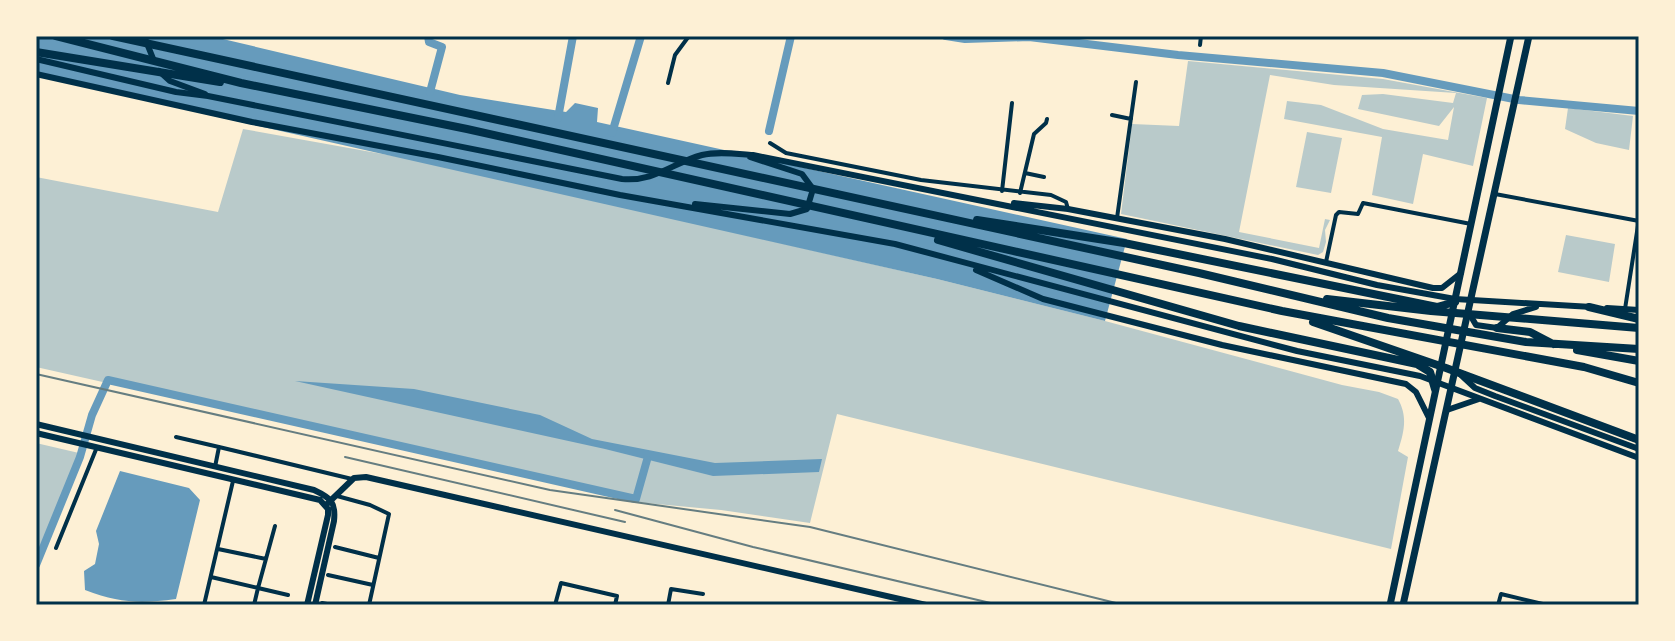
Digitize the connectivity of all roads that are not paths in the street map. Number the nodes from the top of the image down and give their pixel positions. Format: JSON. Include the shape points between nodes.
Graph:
{"nodes":[{"id":1,"x":56,"y":36,"type":"edge"},
{"id":2,"x":113,"y":36,"type":"edge"},
{"id":3,"x":136,"y":36,"type":"edge"},
{"id":4,"x":144,"y":36,"type":"edge"},
{"id":5,"x":689,"y":36,"type":"edge"},
{"id":6,"x":1201,"y":36,"type":"edge"},
{"id":7,"x":1530,"y":38,"type":"edge"},
{"id":8,"x":1509,"y":39,"type":"edge"},
{"id":9,"x":1200,"y":45,"type":"dead end"},
{"id":10,"x":172,"y":50,"type":"junction"},
{"id":11,"x":36,"y":52,"type":"edge"},
{"id":12,"x":36,"y":59,"type":"edge"},
{"id":13,"x":36,"y":74,"type":"edge"},
{"id":14,"x":1136,"y":82,"type":"dead end"},
{"id":15,"x":241,"y":83,"type":"junction"},
{"id":16,"x":668,"y":83,"type":"dead end"},
{"id":17,"x":208,"y":96,"type":"junction"},
{"id":18,"x":1012,"y":103,"type":"dead end"},
{"id":19,"x":1112,"y":115,"type":"dead end"},
{"id":20,"x":1047,"y":119,"type":"dead end"},
{"id":21,"x":1131,"y":119,"type":"junction"},
{"id":22,"x":770,"y":143,"type":"dead end"},
{"id":23,"x":743,"y":154,"type":"junction"},
{"id":24,"x":1025,"y":173,"type":"junction"},
{"id":25,"x":1044,"y":177,"type":"dead end"},
{"id":26,"x":1002,"y":191,"type":"junction"},
{"id":27,"x":1020,"y":193,"type":"junction"},
{"id":28,"x":1495,"y":194,"type":"junction"},
{"id":29,"x":983,"y":200,"type":"junction"},
{"id":30,"x":682,"y":204,"type":"junction"},
{"id":31,"x":1068,"y":209,"type":"junction"},
{"id":32,"x":920,"y":213,"type":"junction"},
{"id":33,"x":1117,"y":218,"type":"junction"},
{"id":34,"x":874,"y":220,"type":"junction"},
{"id":35,"x":1639,"y":220,"type":"edge"},
{"id":36,"x":1472,"y":224,"type":"junction"},
{"id":37,"x":957,"y":262,"type":"junction"},
{"id":38,"x":1326,"y":262,"type":"junction"},
{"id":39,"x":1461,"y":273,"type":"junction"},
{"id":40,"x":1290,"y":294,"type":"junction"},
{"id":41,"x":1455,"y":302,"type":"junction"},
{"id":42,"x":1589,"y":307,"type":"junction"},
{"id":43,"x":1469,"y":310,"type":"junction"},
{"id":44,"x":1282,"y":311,"type":"junction"},
{"id":45,"x":1625,"y":311,"type":"junction"},
{"id":46,"x":1639,"y":311,"type":"edge"},
{"id":47,"x":1639,"y":319,"type":"edge"},
{"id":48,"x":1497,"y":328,"type":"junction"},
{"id":49,"x":1639,"y":328,"type":"edge"},
{"id":50,"x":1639,"y":349,"type":"edge"},
{"id":51,"x":1639,"y":361,"type":"edge"},
{"id":52,"x":1455,"y":370,"type":"junction"},
{"id":53,"x":1639,"y":383,"type":"edge"},
{"id":54,"x":1435,"y":389,"type":"junction"},
{"id":55,"x":1495,"y":396,"type":"junction"},
{"id":56,"x":1447,"y":410,"type":"junction"},
{"id":57,"x":1429,"y":418,"type":"junction"},
{"id":58,"x":36,"y":424,"type":"edge"},
{"id":59,"x":36,"y":433,"type":"edge"},
{"id":60,"x":75,"y":437,"type":"junction"},
{"id":61,"x":176,"y":437,"type":"dead end"},
{"id":62,"x":1639,"y":440,"type":"edge"},
{"id":63,"x":94,"y":446,"type":"junction"},
{"id":64,"x":219,"y":447,"type":"junction"},
{"id":65,"x":1639,"y":449,"type":"edge"},
{"id":66,"x":1639,"y":458,"type":"edge"},
{"id":67,"x":215,"y":467,"type":"junction"},
{"id":68,"x":234,"y":478,"type":"junction"},
{"id":69,"x":352,"y":479,"type":"junction"},
{"id":70,"x":331,"y":500,"type":"junction"},
{"id":71,"x":275,"y":526,"type":"dead end"},
{"id":72,"x":335,"y":547,"type":"dead end"},
{"id":73,"x":56,"y":548,"type":"dead end"},
{"id":74,"x":218,"y":549,"type":"junction"},
{"id":75,"x":379,"y":558,"type":"junction"},
{"id":76,"x":266,"y":559,"type":"junction"},
{"id":77,"x":328,"y":575,"type":"dead end"},
{"id":78,"x":211,"y":577,"type":"junction"},
{"id":79,"x":373,"y":585,"type":"junction"},
{"id":80,"x":258,"y":588,"type":"junction"},
{"id":81,"x":703,"y":594,"type":"dead end"},
{"id":82,"x":288,"y":595,"type":"dead end"},
{"id":83,"x":318,"y":604,"type":"edge"},
{"id":84,"x":204,"y":605,"type":"edge"},
{"id":85,"x":254,"y":605,"type":"edge"},
{"id":86,"x":307,"y":605,"type":"edge"},
{"id":87,"x":332,"y":605,"type":"edge"},
{"id":88,"x":369,"y":605,"type":"edge"},
{"id":89,"x":555,"y":605,"type":"edge"},
{"id":90,"x":615,"y":605,"type":"edge"},
{"id":91,"x":668,"y":605,"type":"edge"},
{"id":92,"x":926,"y":605,"type":"edge"},
{"id":93,"x":1390,"y":605,"type":"edge"},
{"id":94,"x":1403,"y":605,"type":"edge"},
{"id":95,"x":1498,"y":605,"type":"edge"},
{"id":96,"x":1547,"y":605,"type":"edge"}],
"edges":[{"from":1,"to":15,"type":"highway"},
{"from":2,"to":10,"type":"highway"},
{"from":3,"to":10,"type":"highway"},
{"from":4,"to":17,"type":"main road","via":[[165,78]]},
{"from":5,"to":16,"type":"street","via":[[675,55]]},
{"from":6,"to":9,"type":"street"},
{"from":7,"to":28,"type":"main road"},
{"from":8,"to":36,"type":"main road"},
{"from":10,"to":32,"type":"highway"},
{"from":11,"to":15,"type":"highway"},
{"from":12,"to":17,"type":"main road"},
{"from":13,"to":30,"type":"main road","via":[[252,122]]},
{"from":14,"to":21,"type":"street"},
{"from":15,"to":34,"type":"highway"},
{"from":17,"to":23,"type":"main road","via":[[622,179],[648,178],[699,156]]},
{"from":18,"to":26,"type":"street"},
{"from":19,"to":21,"type":"street"},
{"from":20,"to":24,"type":"street","via":[[1034,134]]},
{"from":21,"to":33,"type":"street"},
{"from":22,"to":26,"type":"street","via":[[786,153]]},
{"from":23,"to":29,"type":"main road"},
{"from":23,"to":30,"type":"main road","via":[[807,178],[813,189],[807,209],[790,214]]},
{"from":24,"to":25,"type":"street"},
{"from":24,"to":27,"type":"street"},
{"from":26,"to":27,"type":"street"},
{"from":27,"to":31,"type":"street","via":[[1051,195],[1066,202]]},
{"from":28,"to":35,"type":"street"},
{"from":28,"to":43,"type":"main road"},
{"from":29,"to":31,"type":"main road"},
{"from":29,"to":42,"type":"main road","via":[[1455,299]]},
{"from":30,"to":37,"type":"main road","via":[[895,244]]},
{"from":31,"to":33,"type":"main road"},
{"from":32,"to":40,"type":"highway"},
{"from":32,"to":41,"type":"highway","via":[[1111,240],[1437,307]]},
{"from":33,"to":38,"type":"main road"},
{"from":34,"to":44,"type":"highway"},
{"from":34,"to":54,"type":"highway","via":[[1239,326],[1417,364],[1430,372]]},
{"from":35,"to":45,"type":"street"},
{"from":36,"to":38,"type":"street","via":[[1363,203],[1358,214],[1336,215]]},
{"from":36,"to":39,"type":"main road"},
{"from":37,"to":57,"type":"main road","via":[[1043,299],[1406,384]]},
{"from":37,"to":66,"type":"main road","via":[[1297,351],[1420,376]]},
{"from":38,"to":39,"type":"main road","via":[[1433,288],[1442,288]]},
{"from":39,"to":41,"type":"main road"},
{"from":40,"to":49,"type":"highway"},
{"from":40,"to":50,"type":"highway","via":[[1505,339]]},
{"from":41,"to":54,"type":"main road"},
{"from":42,"to":46,"type":"main road"},
{"from":42,"to":47,"type":"highway"},
{"from":43,"to":48,"type":"main road","via":[[1476,325]]},
{"from":43,"to":52,"type":"main road"},
{"from":44,"to":53,"type":"highway","via":[[1584,367]]},
{"from":44,"to":62,"type":"highway"},
{"from":45,"to":46,"type":"main road"},
{"from":45,"to":48,"type":"main road","via":[[1530,307]]},
{"from":48,"to":51,"type":"highway","via":[[1530,332],[1563,348]]},
{"from":52,"to":55,"type":"main road","via":[[1475,388]]},
{"from":52,"to":56,"type":"main road"},
{"from":54,"to":57,"type":"main road"},
{"from":55,"to":56,"type":"main road"},
{"from":55,"to":65,"type":"main road"},
{"from":56,"to":94,"type":"main road"},
{"from":57,"to":93,"type":"main road"},
{"from":58,"to":60,"type":"main road"},
{"from":59,"to":60,"type":"main road"},
{"from":60,"to":63,"type":"main road"},
{"from":60,"to":67,"type":"main road"},
{"from":61,"to":64,"type":"street"},
{"from":63,"to":68,"type":"main road"},
{"from":63,"to":73,"type":"street"},
{"from":64,"to":67,"type":"street"},
{"from":64,"to":69,"type":"street"},
{"from":67,"to":70,"type":"main road","via":[[314,490]]},
{"from":68,"to":70,"type":"main road"},
{"from":68,"to":74,"type":"street"},
{"from":69,"to":70,"type":"main road"},
{"from":69,"to":92,"type":"main road","via":[[366,477]]},
{"from":70,"to":75,"type":"street","via":[[370,505],[389,514]]},
{"from":70,"to":83,"type":"main road","via":[[334,521]]},
{"from":70,"to":86,"type":"main road"},
{"from":71,"to":76,"type":"street"},
{"from":72,"to":75,"type":"street"},
{"from":74,"to":76,"type":"street"},
{"from":74,"to":78,"type":"street"},
{"from":75,"to":79,"type":"street"},
{"from":76,"to":80,"type":"street"},
{"from":77,"to":79,"type":"street"},
{"from":78,"to":80,"type":"street"},
{"from":78,"to":84,"type":"street"},
{"from":79,"to":88,"type":"street"},
{"from":80,"to":82,"type":"street"},
{"from":80,"to":85,"type":"street"},
{"from":81,"to":91,"type":"street","via":[[671,589]]},
{"from":83,"to":87,"type":"street"},
{"from":89,"to":90,"type":"street","via":[[561,583],[617,596]]},
{"from":95,"to":96,"type":"street","via":[[1501,594]]}]}
